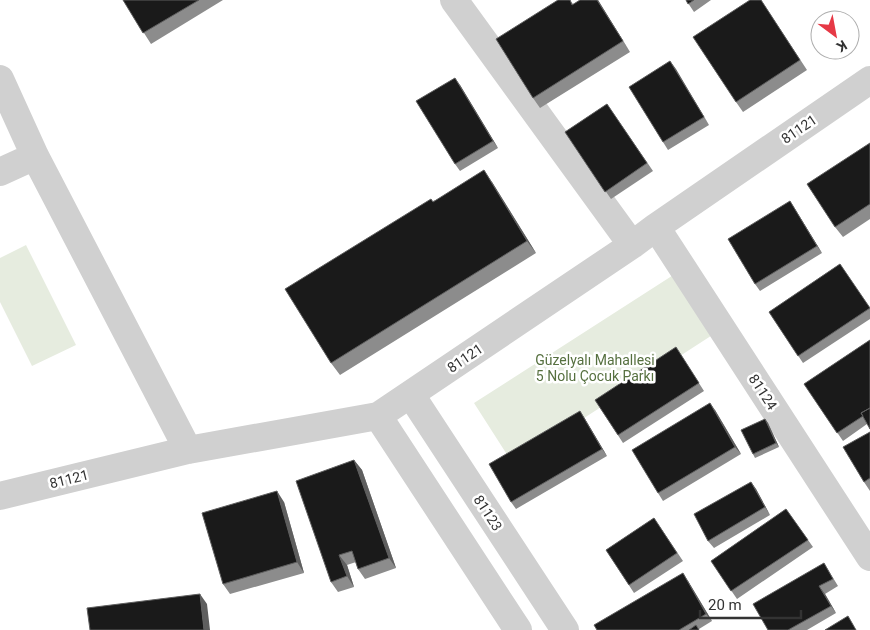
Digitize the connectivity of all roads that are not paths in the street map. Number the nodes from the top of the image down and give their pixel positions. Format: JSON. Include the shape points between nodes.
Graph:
{"nodes":[{"id":1,"x":454,"y":0,"type":"edge"},
{"id":2,"x":0,"y":79,"type":"edge"},
{"id":3,"x":870,"y":80,"type":"edge"},
{"id":4,"x":35,"y":156,"type":"junction"},
{"id":5,"x":0,"y":172,"type":"edge"},
{"id":6,"x":656,"y":227,"type":"junction"},
{"id":7,"x":632,"y":245,"type":"junction"},
{"id":8,"x":411,"y":395,"type":"junction"},
{"id":9,"x":378,"y":416,"type":"junction"},
{"id":10,"x":188,"y":450,"type":"junction"},
{"id":11,"x":0,"y":496,"type":"edge"},
{"id":12,"x":870,"y":557,"type":"edge"},
{"id":13,"x":518,"y":630,"type":"edge"},
{"id":14,"x":565,"y":630,"type":"edge"}],
"edges":[{"from":1,"to":7,"type":"street"},
{"from":2,"to":4,"type":"street"},
{"from":3,"to":6,"type":"street","name":"81121"},
{"from":4,"to":5,"type":"street"},
{"from":4,"to":10,"type":"street"},
{"from":6,"to":7,"type":"street","name":"81121"},
{"from":6,"to":12,"type":"street","name":"81124"},
{"from":7,"to":8,"type":"street","name":"81121"},
{"from":8,"to":9,"type":"street","name":"81121"},
{"from":8,"to":14,"type":"street","name":"81123"},
{"from":9,"to":10,"type":"street","name":"81121"},
{"from":9,"to":13,"type":"street"},
{"from":10,"to":11,"type":"street","name":"81121"}]}
